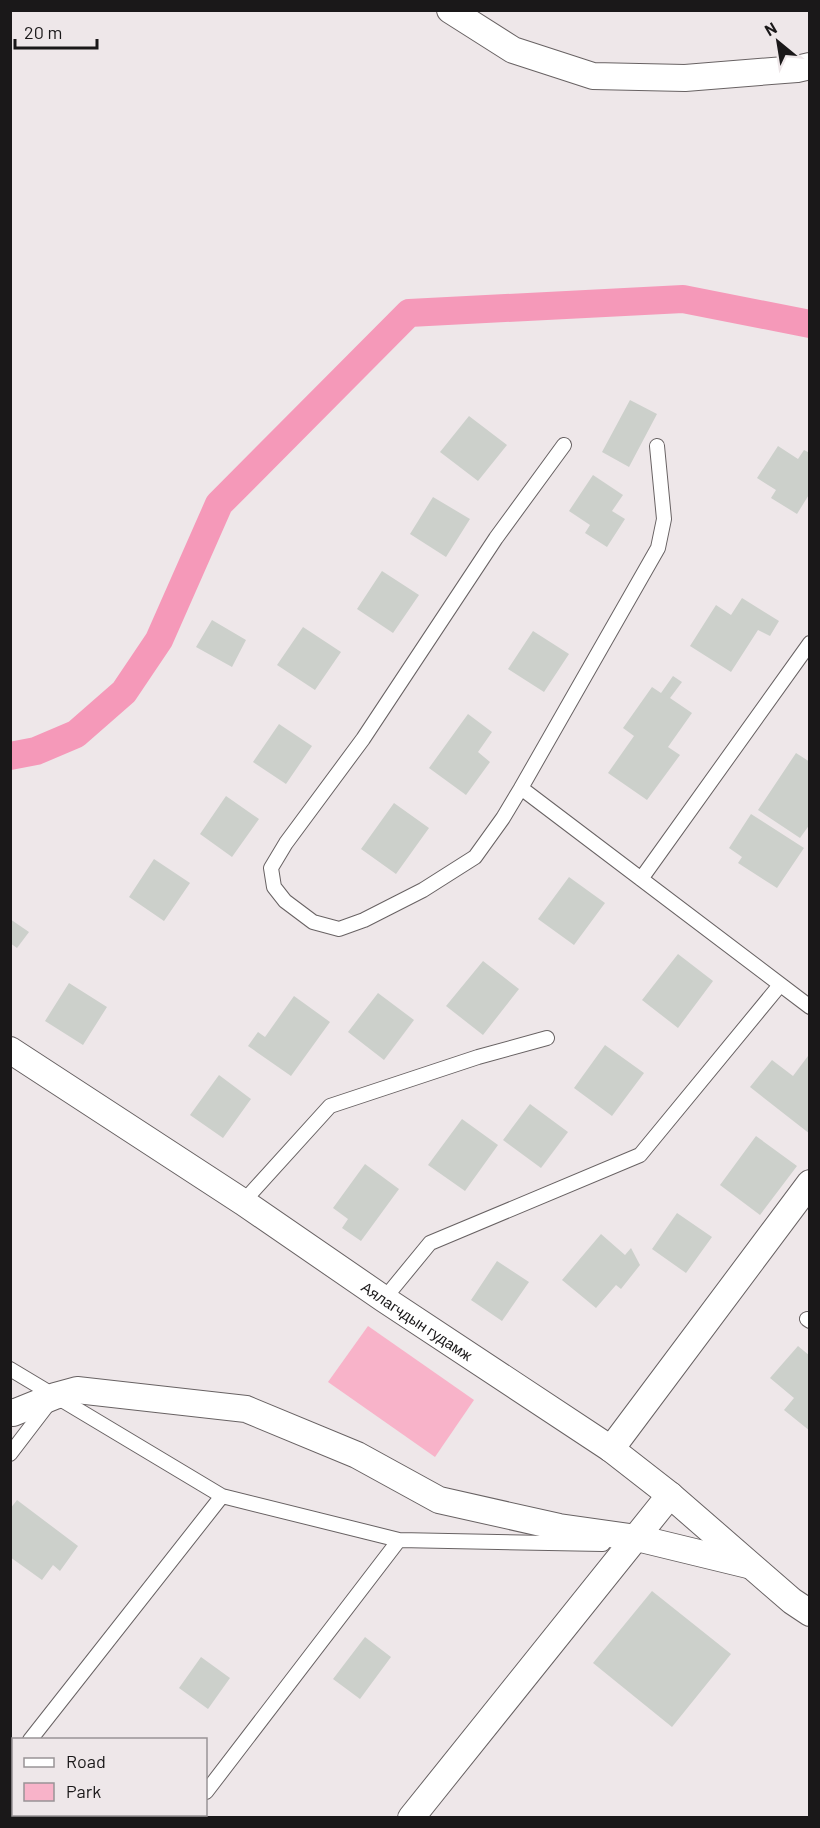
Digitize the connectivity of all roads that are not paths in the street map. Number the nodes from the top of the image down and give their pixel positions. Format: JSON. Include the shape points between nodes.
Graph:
{"nodes":[{"id":1,"x":450,"y":10,"type":"edge"},
{"id":2,"x":810,"y":66,"type":"edge"},
{"id":3,"x":564,"y":445,"type":"dead end"},
{"id":4,"x":657,"y":446,"type":"dead end"},
{"id":5,"x":810,"y":643,"type":"edge"},
{"id":6,"x":521,"y":788,"type":"junction"},
{"id":7,"x":641,"y":879,"type":"junction"},
{"id":8,"x":780,"y":985,"type":"junction"},
{"id":9,"x":810,"y":1007,"type":"edge"},
{"id":10,"x":547,"y":1038,"type":"dead end"},
{"id":11,"x":10,"y":1050,"type":"edge"},
{"id":12,"x":810,"y":1183,"type":"edge"},
{"id":13,"x":243,"y":1202,"type":"junction"},
{"id":14,"x":384,"y":1299,"type":"junction"},
{"id":15,"x":10,"y":1369,"type":"edge"},
{"id":16,"x":54,"y":1396,"type":"junction"},
{"id":17,"x":10,"y":1412,"type":"edge"},
{"id":18,"x":611,"y":1449,"type":"junction"},
{"id":19,"x":10,"y":1454,"type":"edge"},
{"id":20,"x":670,"y":1495,"type":"junction"},
{"id":21,"x":222,"y":1496,"type":"junction"},
{"id":22,"x":399,"y":1540,"type":"junction"},
{"id":23,"x":634,"y":1541,"type":"junction"},
{"id":24,"x":752,"y":1566,"type":"junction"},
{"id":25,"x":810,"y":1613,"type":"edge"},
{"id":26,"x":32,"y":1738,"type":"edge"},
{"id":27,"x":207,"y":1791,"type":"edge"},
{"id":28,"x":411,"y":1818,"type":"edge"}],
"edges":[{"from":1,"to":2,"type":"street","via":[[513,50],[593,76],[685,78]]},
{"from":3,"to":6,"type":"lane","via":[[496,538],[363,739],[286,843],[271,868],[274,887],[285,901],[313,922],[339,929],[364,920],[476,857]]},
{"from":4,"to":6,"type":"lane","via":[[664,519],[658,548]]},
{"from":5,"to":7,"type":"lane"},
{"from":6,"to":7,"type":"lane"},
{"from":7,"to":8,"type":"lane"},
{"from":8,"to":9,"type":"lane"},
{"from":8,"to":14,"type":"lane","via":[[640,1155],[430,1243]]},
{"from":10,"to":13,"type":"lane","via":[[330,1106]]},
{"from":11,"to":13,"type":"street","name":"Аялагчдын гудамж"},
{"from":12,"to":18,"type":"street"},
{"from":13,"to":14,"type":"street","name":"Аялагчдын гудамж"},
{"from":14,"to":18,"type":"street","name":"Аялагчдын гудамж"},
{"from":15,"to":16,"type":"lane"},
{"from":16,"to":17,"type":"street"},
{"from":16,"to":19,"type":"lane"},
{"from":16,"to":21,"type":"lane"},
{"from":16,"to":23,"type":"street","via":[[77,1390],[246,1409],[357,1455],[439,1500]]},
{"from":18,"to":20,"type":"street","name":"Аялагчдын гудамж"},
{"from":20,"to":23,"type":"street"},
{"from":20,"to":24,"type":"street","name":"Аялагчдын гудамж"},
{"from":21,"to":22,"type":"lane"},
{"from":21,"to":26,"type":"lane"},
{"from":22,"to":23,"type":"lane"},
{"from":22,"to":27,"type":"lane"},
{"from":23,"to":24,"type":"street"},
{"from":23,"to":28,"type":"street"},
{"from":24,"to":25,"type":"street","name":"Аялагчдын гудамж"}]}
